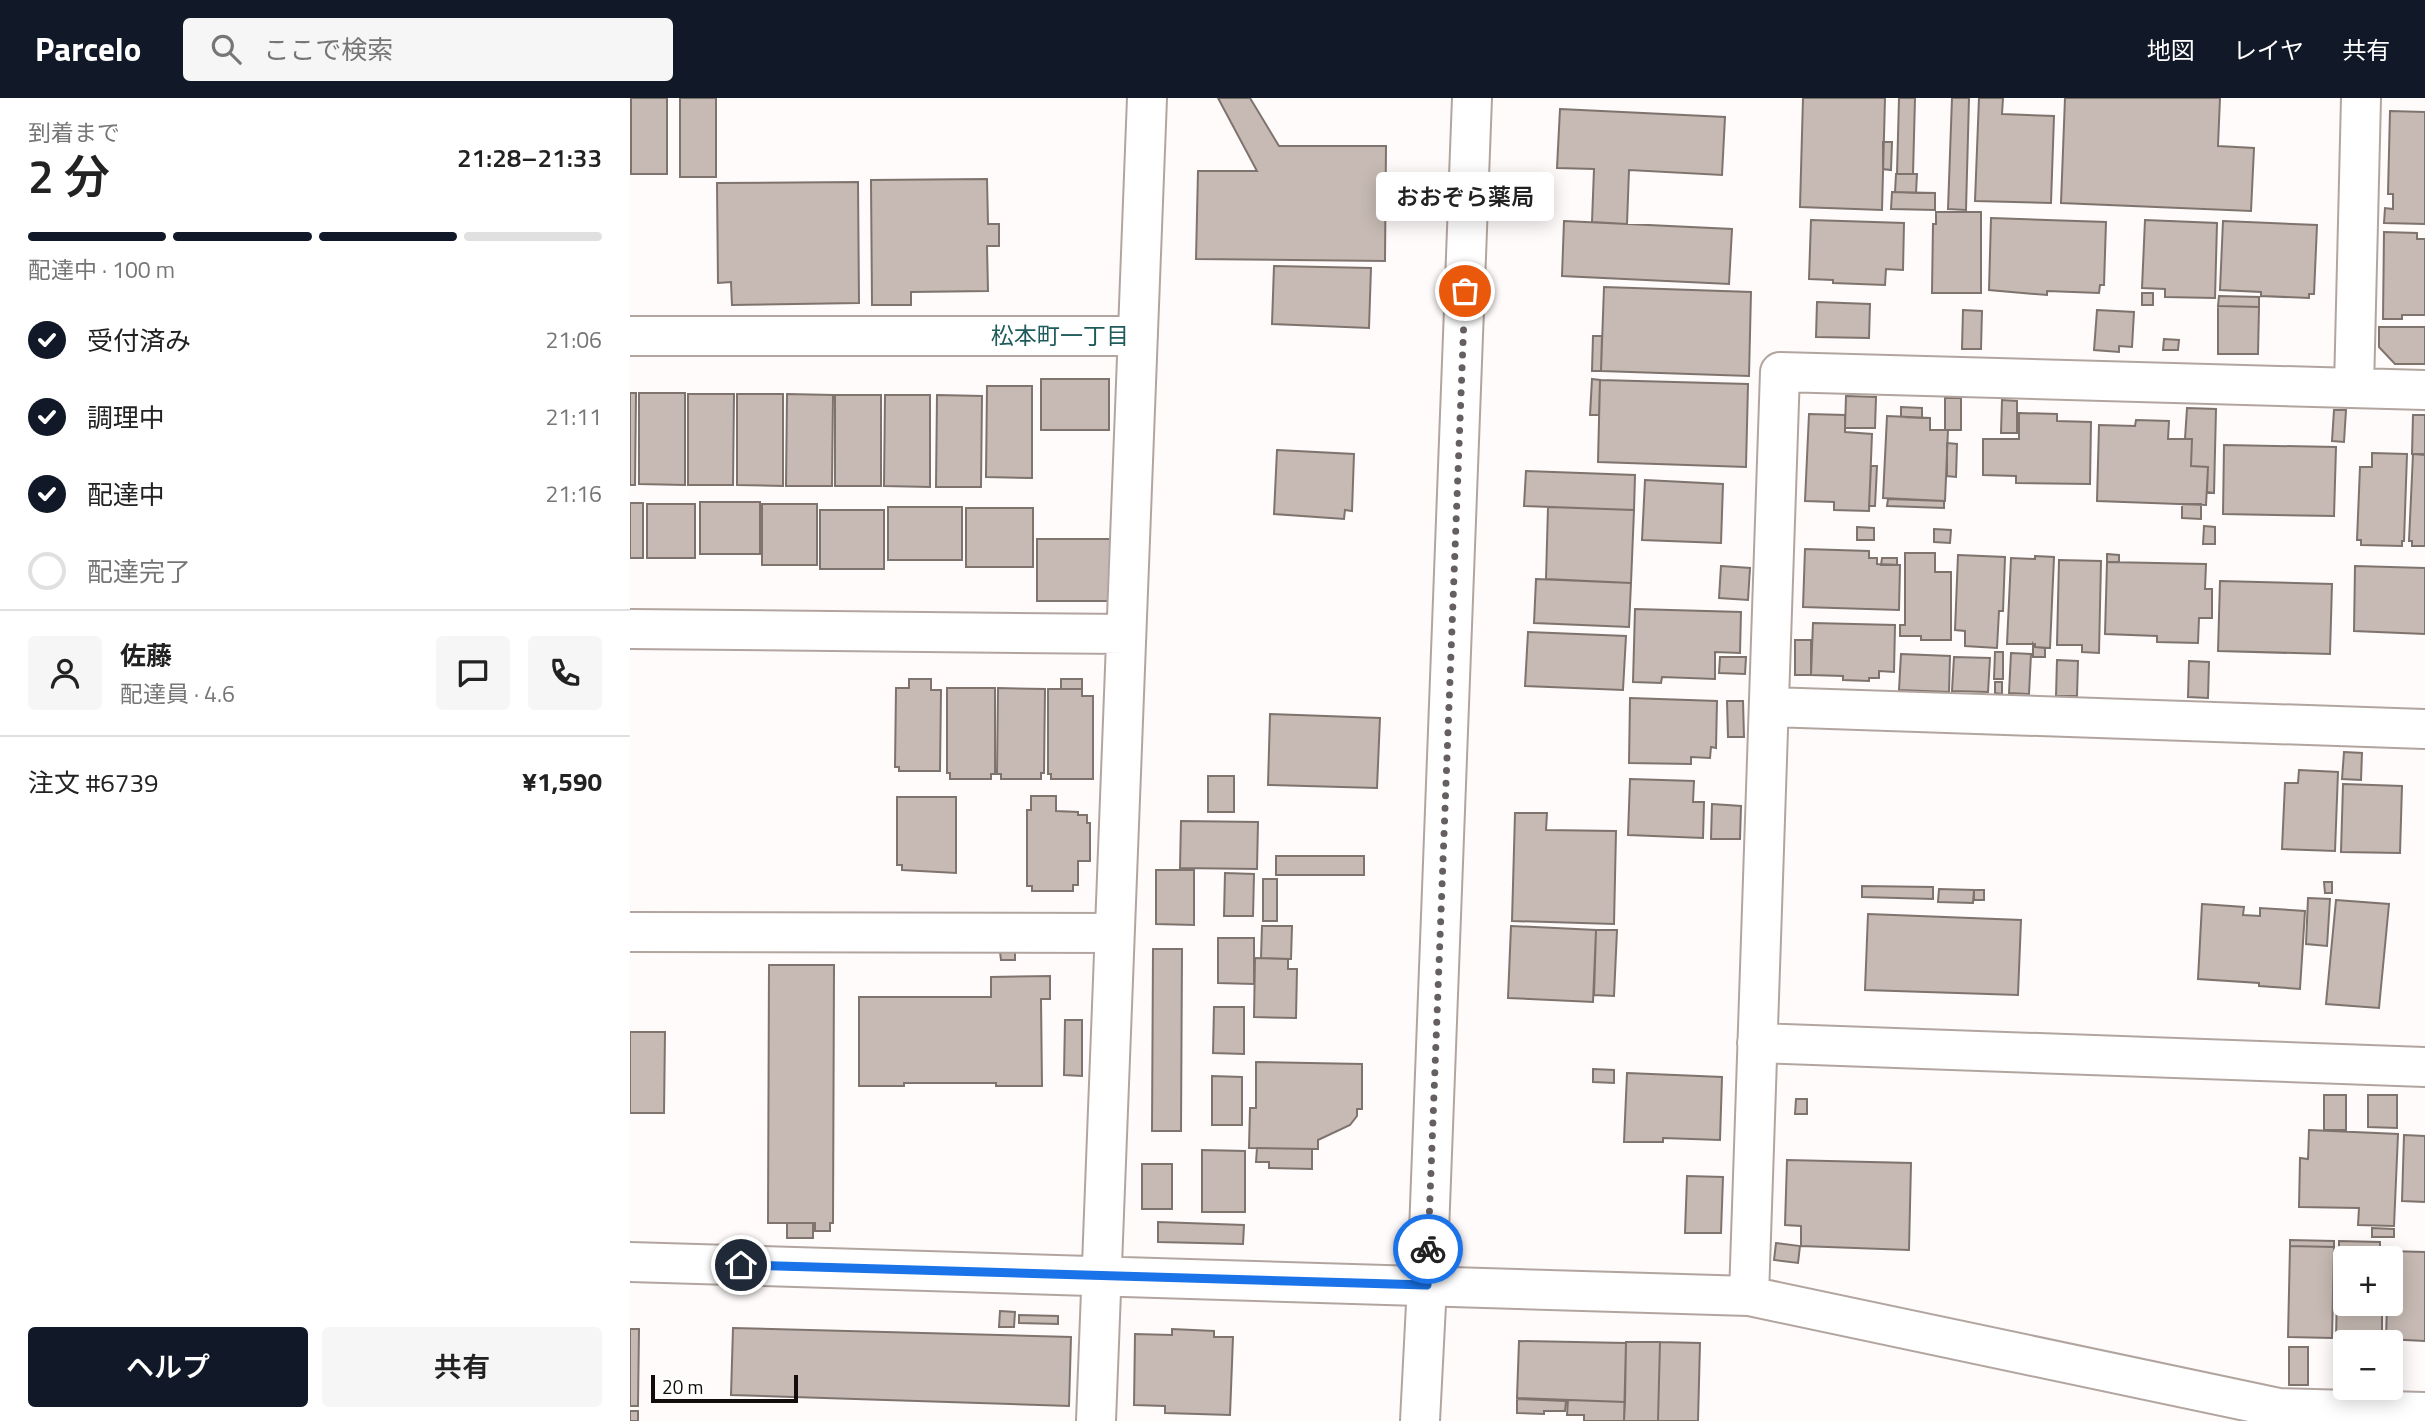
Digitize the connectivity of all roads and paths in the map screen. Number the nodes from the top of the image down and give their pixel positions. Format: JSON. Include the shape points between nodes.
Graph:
{"nodes":[{"id":1,"x":1147,"y":98,"type":"edge"},
{"id":2,"x":1472,"y":98,"type":"edge"},
{"id":3,"x":2361,"y":98,"type":"edge"},
{"id":4,"x":630,"y":336,"type":"edge"},
{"id":5,"x":1138,"y":336,"type":"junction"},
{"id":6,"x":2354,"y":388,"type":"junction"},
{"id":7,"x":2425,"y":390,"type":"edge"},
{"id":8,"x":630,"y":629,"type":"edge"},
{"id":9,"x":1125,"y":634,"type":"junction"},
{"id":10,"x":1770,"y":707,"type":"junction"},
{"id":11,"x":2425,"y":729,"type":"edge"},
{"id":12,"x":630,"y":932,"type":"edge"},
{"id":13,"x":1114,"y":933,"type":"junction"},
{"id":14,"x":1757,"y":1043,"type":"junction"},
{"id":15,"x":2425,"y":1067,"type":"edge"},
{"id":16,"x":630,"y":1262,"type":"edge"},
{"id":17,"x":1101,"y":1276,"type":"junction"},
{"id":18,"x":1427,"y":1285,"type":"junction"},
{"id":19,"x":1749,"y":1296,"type":"junction"},
{"id":20,"x":2425,"y":1412,"type":"edge"},
{"id":21,"x":1096,"y":1421,"type":"edge"},
{"id":22,"x":1420,"y":1421,"type":"edge"}],
"edges":[{"from":1,"to":5,"type":"street"},
{"from":2,"to":18,"type":"street"},
{"from":3,"to":6,"type":"street"},
{"from":4,"to":5,"type":"street"},
{"from":5,"to":9,"type":"street"},
{"from":6,"to":7,"type":"street"},
{"from":6,"to":10,"type":"street","via":[[1780,372]]},
{"from":8,"to":9,"type":"street"},
{"from":9,"to":13,"type":"street"},
{"from":10,"to":11,"type":"street"},
{"from":10,"to":14,"type":"street"},
{"from":12,"to":13,"type":"street"},
{"from":13,"to":17,"type":"street"},
{"from":14,"to":15,"type":"street"},
{"from":14,"to":19,"type":"street"},
{"from":16,"to":17,"type":"street"},
{"from":17,"to":18,"type":"street"},
{"from":17,"to":21,"type":"street"},
{"from":18,"to":19,"type":"street"},
{"from":18,"to":22,"type":"street"},
{"from":19,"to":20,"type":"street","via":[[2279,1408]]}]}
